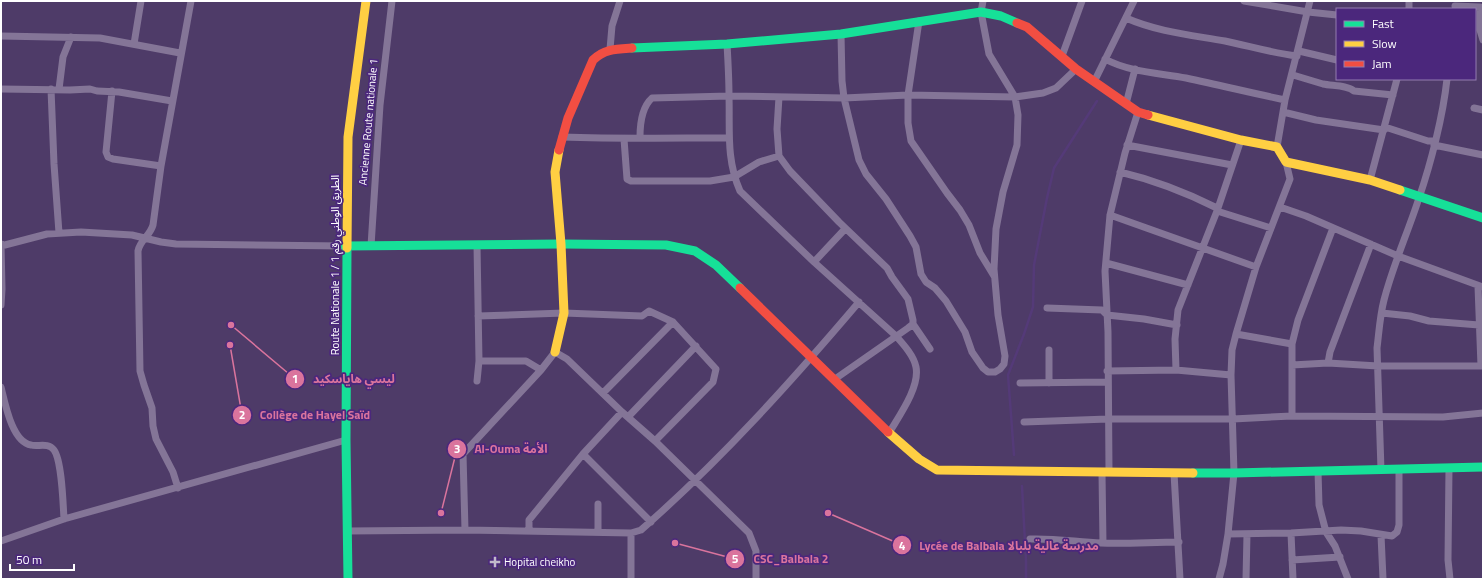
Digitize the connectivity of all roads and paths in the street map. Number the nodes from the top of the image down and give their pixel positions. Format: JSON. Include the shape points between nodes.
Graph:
{"nodes":[{"id":1,"x":141,"y":1,"type":"edge"},
{"id":2,"x":190,"y":1,"type":"edge"},
{"id":3,"x":366,"y":1,"type":"edge"},
{"id":4,"x":392,"y":1,"type":"edge"},
{"id":5,"x":620,"y":1,"type":"edge"},
{"id":6,"x":983,"y":1,"type":"edge"},
{"id":7,"x":1082,"y":1,"type":"edge"},
{"id":8,"x":1134,"y":1,"type":"edge"},
{"id":9,"x":1244,"y":1,"type":"edge"},
{"id":10,"x":1310,"y":1,"type":"edge"},
{"id":11,"x":1455,"y":5,"type":"edge"},
{"id":12,"x":981,"y":12,"type":"junction"},
{"id":13,"x":1308,"y":12,"type":"junction"},
{"id":14,"x":1336,"y":16,"type":"edge"},
{"id":15,"x":1126,"y":18,"type":"junction"},
{"id":16,"x":919,"y":22,"type":"junction"},
{"id":17,"x":841,"y":34,"type":"junction"},
{"id":18,"x":1,"y":36,"type":"edge"},
{"id":19,"x":71,"y":37,"type":"junction"},
{"id":20,"x":1483,"y":40,"type":"edge"},
{"id":21,"x":134,"y":44,"type":"junction"},
{"id":22,"x":727,"y":44,"type":"junction"},
{"id":23,"x":610,"y":49,"type":"junction"},
{"id":24,"x":180,"y":53,"type":"junction"},
{"id":25,"x":1298,"y":54,"type":"junction"},
{"id":26,"x":1062,"y":56,"type":"junction"},
{"id":27,"x":1105,"y":59,"type":"junction"},
{"id":28,"x":1336,"y":60,"type":"edge"},
{"id":29,"x":1076,"y":69,"type":"junction"},
{"id":30,"x":1135,"y":69,"type":"junction"},
{"id":31,"x":1292,"y":75,"type":"junction"},
{"id":32,"x":1397,"y":80,"type":"edge"},
{"id":33,"x":1447,"y":80,"type":"edge"},
{"id":34,"x":1094,"y":82,"type":"junction"},
{"id":35,"x":1,"y":89,"type":"edge"},
{"id":36,"x":51,"y":90,"type":"junction"},
{"id":37,"x":59,"y":90,"type":"junction"},
{"id":38,"x":112,"y":91,"type":"junction"},
{"id":39,"x":908,"y":95,"type":"junction"},
{"id":40,"x":1393,"y":95,"type":"junction"},
{"id":41,"x":729,"y":96,"type":"junction"},
{"id":42,"x":779,"y":97,"type":"junction"},
{"id":43,"x":1015,"y":97,"type":"junction"},
{"id":44,"x":844,"y":98,"type":"junction"},
{"id":45,"x":1285,"y":100,"type":"junction"},
{"id":46,"x":172,"y":101,"type":"junction"},
{"id":47,"x":1126,"y":104,"type":"junction"},
{"id":48,"x":1474,"y":108,"type":"dead end"},
{"id":49,"x":1483,"y":110,"type":"edge"},
{"id":50,"x":1138,"y":112,"type":"junction"},
{"id":51,"x":1283,"y":112,"type":"junction"},
{"id":52,"x":1384,"y":128,"type":"junction"},
{"id":53,"x":562,"y":137,"type":"junction"},
{"id":54,"x":640,"y":137,"type":"junction"},
{"id":55,"x":728,"y":138,"type":"junction"},
{"id":56,"x":624,"y":139,"type":"junction"},
{"id":57,"x":1241,"y":140,"type":"junction"},
{"id":58,"x":1434,"y":143,"type":"junction"},
{"id":59,"x":1127,"y":145,"type":"junction"},
{"id":60,"x":1277,"y":147,"type":"junction"},
{"id":61,"x":1483,"y":155,"type":"edge"},
{"id":62,"x":779,"y":156,"type":"junction"},
{"id":63,"x":1286,"y":162,"type":"junction"},
{"id":64,"x":1232,"y":165,"type":"junction"},
{"id":65,"x":161,"y":166,"type":"junction"},
{"id":66,"x":1120,"y":172,"type":"junction"},
{"id":67,"x":734,"y":177,"type":"junction"},
{"id":68,"x":1370,"y":180,"type":"junction"},
{"id":69,"x":1420,"y":197,"type":"junction"},
{"id":70,"x":1280,"y":207,"type":"junction"},
{"id":71,"x":1217,"y":211,"type":"junction"},
{"id":72,"x":1110,"y":215,"type":"junction"},
{"id":73,"x":1483,"y":218,"type":"edge"},
{"id":74,"x":1271,"y":228,"type":"junction"},
{"id":75,"x":1333,"y":228,"type":"junction"},
{"id":76,"x":845,"y":229,"type":"junction"},
{"id":77,"x":59,"y":233,"type":"junction"},
{"id":78,"x":146,"y":238,"type":"junction"},
{"id":79,"x":561,"y":244,"type":"junction"},
{"id":80,"x":1371,"y":244,"type":"junction"},
{"id":81,"x":1,"y":245,"type":"edge"},
{"id":82,"x":477,"y":245,"type":"junction"},
{"id":83,"x":346,"y":246,"type":"junction"},
{"id":84,"x":371,"y":246,"type":"junction"},
{"id":85,"x":1202,"y":247,"type":"junction"},
{"id":86,"x":1398,"y":256,"type":"junction"},
{"id":87,"x":814,"y":262,"type":"junction"},
{"id":88,"x":1106,"y":262,"type":"junction"},
{"id":89,"x":1256,"y":267,"type":"junction"},
{"id":90,"x":995,"y":278,"type":"junction"},
{"id":91,"x":1188,"y":285,"type":"junction"},
{"id":92,"x":1481,"y":286,"type":"edge"},
{"id":93,"x":859,"y":302,"type":"junction"},
{"id":94,"x":1,"y":305,"type":"edge"},
{"id":95,"x":1046,"y":308,"type":"dead end"},
{"id":96,"x":564,"y":313,"type":"junction"},
{"id":97,"x":1382,"y":313,"type":"junction"},
{"id":98,"x":1107,"y":315,"type":"junction"},
{"id":99,"x":478,"y":316,"type":"junction"},
{"id":100,"x":673,"y":322,"type":"junction"},
{"id":101,"x":913,"y":324,"type":"junction"},
{"id":102,"x":1176,"y":325,"type":"junction"},
{"id":103,"x":1479,"y":325,"type":"junction"},
{"id":104,"x":1236,"y":334,"type":"junction"},
{"id":105,"x":896,"y":336,"type":"junction"},
{"id":106,"x":1292,"y":344,"type":"junction"},
{"id":107,"x":696,"y":346,"type":"junction"},
{"id":108,"x":930,"y":349,"type":"dead end"},
{"id":109,"x":1049,"y":350,"type":"dead end"},
{"id":110,"x":555,"y":352,"type":"junction"},
{"id":111,"x":811,"y":358,"type":"junction"},
{"id":112,"x":479,"y":361,"type":"junction"},
{"id":113,"x":1328,"y":363,"type":"junction"},
{"id":114,"x":1292,"y":364,"type":"junction"},
{"id":115,"x":1378,"y":366,"type":"junction"},
{"id":116,"x":1482,"y":366,"type":"edge"},
{"id":117,"x":541,"y":370,"type":"junction"},
{"id":118,"x":1176,"y":370,"type":"junction"},
{"id":119,"x":1107,"y":371,"type":"junction"},
{"id":120,"x":1231,"y":375,"type":"junction"},
{"id":121,"x":835,"y":379,"type":"junction"},
{"id":122,"x":477,"y":381,"type":"dead end"},
{"id":123,"x":1107,"y":382,"type":"junction"},
{"id":124,"x":1020,"y":383,"type":"dead end"},
{"id":125,"x":1049,"y":383,"type":"junction"},
{"id":126,"x":1,"y":388,"type":"edge"},
{"id":127,"x":602,"y":393,"type":"junction"},
{"id":128,"x":1483,"y":413,"type":"edge"},
{"id":129,"x":625,"y":415,"type":"junction"},
{"id":130,"x":1292,"y":416,"type":"junction"},
{"id":131,"x":1380,"y":416,"type":"junction"},
{"id":132,"x":1108,"y":419,"type":"junction"},
{"id":133,"x":1233,"y":419,"type":"junction"},
{"id":134,"x":1024,"y":422,"type":"dead end"},
{"id":135,"x":889,"y":433,"type":"junction"},
{"id":136,"x":346,"y":440,"type":"junction"},
{"id":137,"x":655,"y":441,"type":"junction"},
{"id":138,"x":583,"y":454,"type":"junction"},
{"id":139,"x":1483,"y":467,"type":"edge"},
{"id":140,"x":1449,"y":468,"type":"junction"},
{"id":141,"x":1399,"y":469,"type":"junction"},
{"id":142,"x":1381,"y":470,"type":"junction"},
{"id":143,"x":1318,"y":471,"type":"junction"},
{"id":144,"x":1105,"y":472,"type":"junction"},
{"id":145,"x":1174,"y":473,"type":"junction"},
{"id":146,"x":1234,"y":473,"type":"junction"},
{"id":147,"x":696,"y":480,"type":"junction"},
{"id":148,"x":178,"y":488,"type":"junction"},
{"id":149,"x":598,"y":504,"type":"dead end"},
{"id":150,"x":64,"y":520,"type":"junction"},
{"id":151,"x":651,"y":522,"type":"junction"},
{"id":152,"x":465,"y":530,"type":"junction"},
{"id":153,"x":347,"y":531,"type":"junction"},
{"id":154,"x":529,"y":531,"type":"junction"},
{"id":155,"x":598,"y":532,"type":"junction"},
{"id":156,"x":1326,"y":532,"type":"junction"},
{"id":157,"x":631,"y":533,"type":"junction"},
{"id":158,"x":1291,"y":533,"type":"junction"},
{"id":159,"x":1228,"y":534,"type":"junction"},
{"id":160,"x":1247,"y":534,"type":"junction"},
{"id":161,"x":1381,"y":535,"type":"junction"},
{"id":162,"x":1030,"y":539,"type":"dead end"},
{"id":163,"x":1,"y":540,"type":"edge"},
{"id":164,"x":1179,"y":542,"type":"junction"},
{"id":165,"x":1103,"y":543,"type":"junction"},
{"id":166,"x":1340,"y":557,"type":"junction"},
{"id":167,"x":1292,"y":560,"type":"junction"},
{"id":168,"x":348,"y":579,"type":"edge"},
{"id":169,"x":631,"y":579,"type":"edge"},
{"id":170,"x":756,"y":579,"type":"edge"},
{"id":171,"x":1180,"y":579,"type":"edge"},
{"id":172,"x":1219,"y":579,"type":"edge"},
{"id":173,"x":1246,"y":579,"type":"edge"},
{"id":174,"x":1293,"y":579,"type":"edge"},
{"id":175,"x":1348,"y":579,"type":"edge"},
{"id":176,"x":1383,"y":579,"type":"edge"},
{"id":177,"x":1450,"y":579,"type":"edge"}],
"edges":[{"from":1,"to":21,"type":"street"},
{"from":2,"to":24,"type":"street"},
{"from":3,"to":83,"type":"main road","name":"Route Nationale 1 / الطريق الوطني رقم 1","via":[[348,137]]},
{"from":4,"to":84,"type":"street","name":"Ancienne Route nationale 1","via":[[380,104]]},
{"from":5,"to":23,"type":"street","via":[[612,26]]},
{"from":6,"to":12,"type":"street"},
{"from":7,"to":26,"type":"street"},
{"from":8,"to":15,"type":"street"},
{"from":9,"to":13,"type":"street"},
{"from":10,"to":13,"type":"street"},
{"from":11,"to":20,"type":"street","via":[[1480,7],[1480,30]]},
{"from":12,"to":16,"type":"main road"},
{"from":12,"to":26,"type":"main road","via":[[1016,21]]},
{"from":12,"to":43,"type":"street","via":[[989,54]]},
{"from":13,"to":14,"type":"street"},
{"from":13,"to":25,"type":"street"},
{"from":15,"to":25,"type":"street","via":[[1163,31],[1274,53]]},
{"from":15,"to":27,"type":"street"},
{"from":16,"to":17,"type":"main road"},
{"from":16,"to":39,"type":"street"},
{"from":17,"to":22,"type":"main road"},
{"from":17,"to":44,"type":"street"},
{"from":18,"to":19,"type":"street"},
{"from":19,"to":21,"type":"street","via":[[100,38]]},
{"from":19,"to":37,"type":"street","via":[[63,57]]},
{"from":21,"to":24,"type":"street"},
{"from":22,"to":23,"type":"main road"},
{"from":22,"to":41,"type":"street"},
{"from":23,"to":53,"type":"main road","via":[[593,60]]},
{"from":24,"to":46,"type":"street"},
{"from":25,"to":28,"type":"street"},
{"from":25,"to":31,"type":"street"},
{"from":26,"to":29,"type":"main road"},
{"from":27,"to":30,"type":"street","via":[[1118,66]]},
{"from":27,"to":34,"type":"street"},
{"from":29,"to":34,"type":"main road"},
{"from":29,"to":43,"type":"street","via":[[1056,88],[1043,93]]},
{"from":30,"to":45,"type":"street"},
{"from":30,"to":47,"type":"street"},
{"from":31,"to":40,"type":"street","via":[[1354,91]]},
{"from":31,"to":45,"type":"street"},
{"from":32,"to":40,"type":"street"},
{"from":33,"to":58,"type":"street"},
{"from":34,"to":47,"type":"main road"},
{"from":35,"to":36,"type":"street"},
{"from":36,"to":37,"type":"street"},
{"from":36,"to":77,"type":"street"},
{"from":37,"to":38,"type":"street"},
{"from":38,"to":46,"type":"street"},
{"from":38,"to":65,"type":"street","via":[[106,152],[108,157]]},
{"from":39,"to":43,"type":"street"},
{"from":39,"to":44,"type":"street"},
{"from":39,"to":90,"type":"street","via":[[911,141],[960,210]]},
{"from":40,"to":52,"type":"street"},
{"from":41,"to":42,"type":"street"},
{"from":41,"to":54,"type":"street","via":[[652,98],[646,106],[640,126]]},
{"from":41,"to":55,"type":"street"},
{"from":42,"to":44,"type":"street"},
{"from":42,"to":62,"type":"street"},
{"from":43,"to":90,"type":"street","via":[[1018,115],[1017,145],[1003,192],[996,228]]},
{"from":44,"to":90,"type":"street","via":[[859,160],[866,174],[910,236],[916,247],[921,274],[946,301],[965,332],[972,352],[988,372],[1000,369],[1005,356]]},
{"from":45,"to":51,"type":"street"},
{"from":46,"to":65,"type":"street"},
{"from":47,"to":50,"type":"main road"},
{"from":48,"to":49,"type":"street"},
{"from":50,"to":57,"type":"main road"},
{"from":50,"to":59,"type":"street"},
{"from":51,"to":52,"type":"street","via":[[1316,120]]},
{"from":51,"to":60,"type":"street"},
{"from":52,"to":58,"type":"street"},
{"from":52,"to":68,"type":"street"},
{"from":53,"to":56,"type":"street"},
{"from":53,"to":79,"type":"main road","via":[[555,172]]},
{"from":54,"to":55,"type":"street"},
{"from":54,"to":56,"type":"street"},
{"from":55,"to":67,"type":"street"},
{"from":56,"to":67,"type":"street","via":[[627,179],[631,181],[710,181]]},
{"from":57,"to":60,"type":"main road"},
{"from":57,"to":64,"type":"street"},
{"from":58,"to":61,"type":"street"},
{"from":58,"to":69,"type":"street"},
{"from":59,"to":64,"type":"street"},
{"from":59,"to":66,"type":"street"},
{"from":60,"to":63,"type":"main road"},
{"from":62,"to":67,"type":"street","via":[[758,162]]},
{"from":62,"to":76,"type":"street"},
{"from":63,"to":68,"type":"main road"},
{"from":63,"to":70,"type":"street","via":[[1290,179]]},
{"from":64,"to":71,"type":"street"},
{"from":65,"to":78,"type":"street","via":[[153,226]]},
{"from":66,"to":71,"type":"street","via":[[1172,187],[1217,208]]},
{"from":66,"to":72,"type":"street"},
{"from":67,"to":87,"type":"street","via":[[740,191]]},
{"from":68,"to":69,"type":"main road"},
{"from":69,"to":73,"type":"main road"},
{"from":69,"to":86,"type":"street"},
{"from":70,"to":74,"type":"street"},
{"from":70,"to":75,"type":"street"},
{"from":71,"to":74,"type":"street"},
{"from":71,"to":85,"type":"street"},
{"from":72,"to":85,"type":"street"},
{"from":72,"to":88,"type":"street"},
{"from":74,"to":89,"type":"street"},
{"from":75,"to":80,"type":"street"},
{"from":75,"to":106,"type":"street","via":[[1298,320]]},
{"from":76,"to":87,"type":"street"},
{"from":76,"to":101,"type":"street","via":[[887,268],[908,299]]},
{"from":77,"to":78,"type":"street","via":[[117,234]]},
{"from":77,"to":81,"type":"street"},
{"from":78,"to":83,"type":"street","via":[[176,244]]},
{"from":78,"to":148,"type":"street","via":[[138,250],[140,371],[152,408],[156,440],[173,472]]},
{"from":79,"to":82,"type":"main road"},
{"from":79,"to":96,"type":"main road"},
{"from":79,"to":111,"type":"main road","via":[[666,245],[695,251],[716,265]]},
{"from":80,"to":86,"type":"street"},
{"from":80,"to":113,"type":"street"},
{"from":81,"to":94,"type":"street"},
{"from":82,"to":84,"type":"main road"},
{"from":82,"to":99,"type":"street"},
{"from":83,"to":84,"type":"main road"},
{"from":83,"to":136,"type":"main road","name":"Route Nationale 1 / الطريق الوطني رقم 1"},
{"from":85,"to":89,"type":"street"},
{"from":85,"to":91,"type":"street"},
{"from":86,"to":92,"type":"street"},
{"from":86,"to":97,"type":"street"},
{"from":87,"to":93,"type":"street"},
{"from":88,"to":91,"type":"street"},
{"from":88,"to":98,"type":"street"},
{"from":89,"to":104,"type":"street"},
{"from":91,"to":102,"type":"street","via":[[1178,310]]},
{"from":92,"to":103,"type":"street"},
{"from":93,"to":105,"type":"street"},
{"from":93,"to":111,"type":"street"},
{"from":95,"to":98,"type":"street","via":[[1102,310]]},
{"from":96,"to":99,"type":"street"},
{"from":96,"to":100,"type":"street","via":[[642,316],[649,311]]},
{"from":96,"to":110,"type":"main road"},
{"from":97,"to":103,"type":"street","via":[[1429,321]]},
{"from":97,"to":115,"type":"street","via":[[1377,348]]},
{"from":98,"to":102,"type":"street"},
{"from":98,"to":119,"type":"street"},
{"from":99,"to":112,"type":"street"},
{"from":100,"to":107,"type":"street"},
{"from":100,"to":127,"type":"street"},
{"from":101,"to":105,"type":"street"},
{"from":101,"to":108,"type":"street"},
{"from":102,"to":118,"type":"street"},
{"from":103,"to":116,"type":"street"},
{"from":104,"to":106,"type":"street"},
{"from":104,"to":120,"type":"street","via":[[1232,350]]},
{"from":105,"to":121,"type":"street"},
{"from":105,"to":135,"type":"street","via":[[913,359],[917,375],[909,400]]},
{"from":106,"to":114,"type":"street"},
{"from":107,"to":129,"type":"street"},
{"from":107,"to":137,"type":"street","via":[[716,369],[713,382]]},
{"from":109,"to":125,"type":"street"},
{"from":110,"to":117,"type":"street"},
{"from":110,"to":127,"type":"street","via":[[567,359]]},
{"from":111,"to":121,"type":"main road"},
{"from":111,"to":147,"type":"street"},
{"from":112,"to":117,"type":"street","via":[[526,361]]},
{"from":112,"to":122,"type":"street"},
{"from":113,"to":114,"type":"street"},
{"from":113,"to":115,"type":"street"},
{"from":114,"to":130,"type":"street"},
{"from":115,"to":116,"type":"street"},
{"from":115,"to":131,"type":"street"},
{"from":117,"to":152,"type":"street","via":[[464,454]]},
{"from":118,"to":119,"type":"street"},
{"from":118,"to":120,"type":"street"},
{"from":119,"to":123,"type":"street"},
{"from":120,"to":133,"type":"street"},
{"from":121,"to":135,"type":"main road"},
{"from":123,"to":125,"type":"street"},
{"from":123,"to":132,"type":"street"},
{"from":124,"to":125,"type":"street"},
{"from":126,"to":150,"type":"street","via":[[8,417],[19,438],[31,446],[47,445],[57,456]]},
{"from":127,"to":129,"type":"street"},
{"from":128,"to":131,"type":"street","via":[[1443,418]]},
{"from":129,"to":137,"type":"street"},
{"from":129,"to":138,"type":"street"},
{"from":130,"to":131,"type":"street"},
{"from":130,"to":133,"type":"street"},
{"from":131,"to":142,"type":"street"},
{"from":132,"to":133,"type":"street"},
{"from":132,"to":134,"type":"street"},
{"from":132,"to":144,"type":"street"},
{"from":133,"to":146,"type":"street"},
{"from":135,"to":144,"type":"main road","via":[[919,459],[937,470]]},
{"from":136,"to":148,"type":"street"},
{"from":136,"to":153,"type":"main road","name":"Route Nationale 1 / الطريق الوطني رقم 1"},
{"from":137,"to":147,"type":"street"},
{"from":138,"to":151,"type":"street"},
{"from":138,"to":154,"type":"street","via":[[529,520]]},
{"from":139,"to":140,"type":"main road"},
{"from":140,"to":141,"type":"main road"},
{"from":140,"to":177,"type":"street"},
{"from":141,"to":142,"type":"main road"},
{"from":141,"to":161,"type":"street","via":[[1399,525],[1392,536]]},
{"from":142,"to":143,"type":"main road"},
{"from":143,"to":146,"type":"main road"},
{"from":143,"to":156,"type":"street","via":[[1319,505]]},
{"from":144,"to":145,"type":"main road"},
{"from":144,"to":165,"type":"street"},
{"from":145,"to":146,"type":"main road"},
{"from":145,"to":164,"type":"street"},
{"from":146,"to":159,"type":"street"},
{"from":147,"to":151,"type":"street"},
{"from":147,"to":170,"type":"street","via":[[749,533],[756,551]]},
{"from":148,"to":150,"type":"street"},
{"from":149,"to":155,"type":"street"},
{"from":150,"to":163,"type":"street"},
{"from":151,"to":157,"type":"street","via":[[641,530]]},
{"from":152,"to":153,"type":"street"},
{"from":152,"to":154,"type":"street"},
{"from":153,"to":168,"type":"main road","name":"Route Nationale 1 / الطريق الوطني رقم 1"},
{"from":154,"to":155,"type":"street"},
{"from":155,"to":157,"type":"street"},
{"from":156,"to":158,"type":"street"},
{"from":156,"to":161,"type":"street","via":[[1362,531]]},
{"from":156,"to":166,"type":"street"},
{"from":157,"to":169,"type":"street"},
{"from":158,"to":160,"type":"street"},
{"from":158,"to":167,"type":"street"},
{"from":159,"to":160,"type":"street"},
{"from":159,"to":172,"type":"street"},
{"from":160,"to":173,"type":"street"},
{"from":161,"to":176,"type":"street"},
{"from":162,"to":165,"type":"street","via":[[1051,538],[1067,542]]},
{"from":164,"to":165,"type":"street"},
{"from":164,"to":171,"type":"street"},
{"from":166,"to":167,"type":"street"},
{"from":166,"to":175,"type":"street"},
{"from":167,"to":174,"type":"street"}]}
